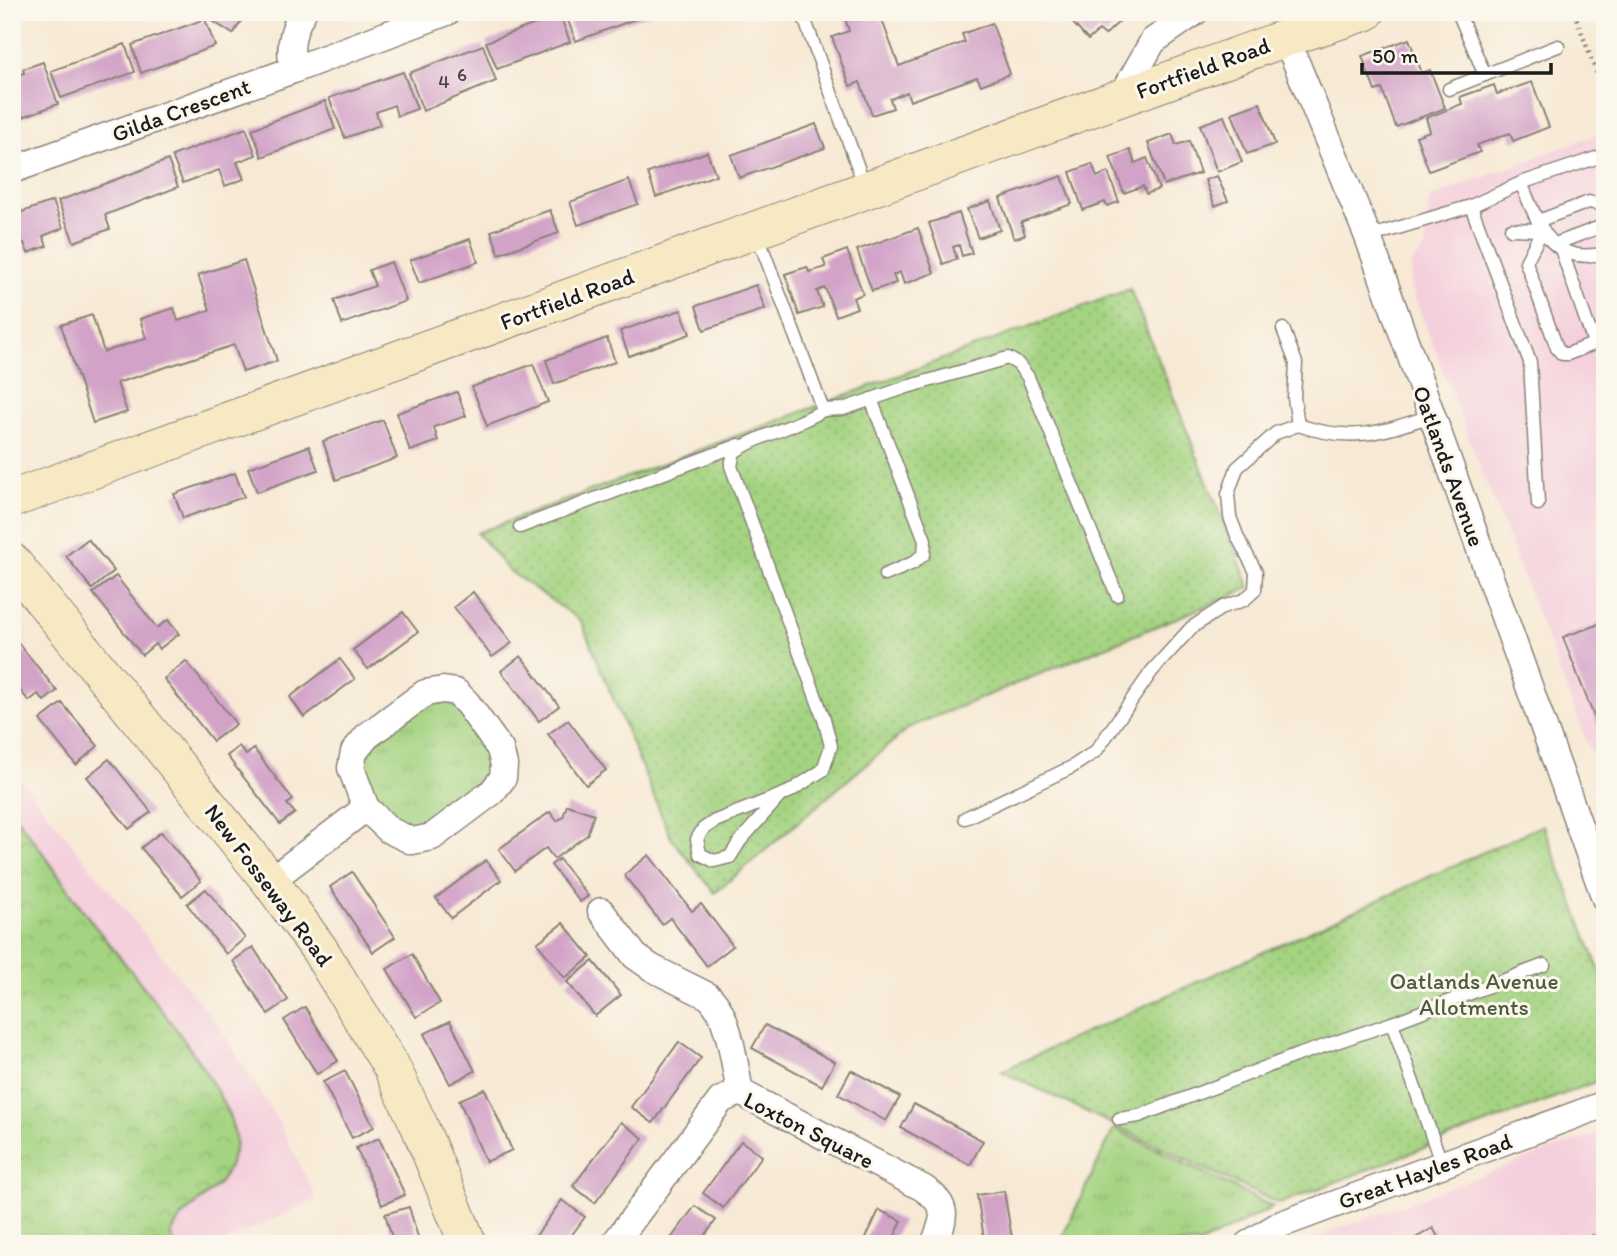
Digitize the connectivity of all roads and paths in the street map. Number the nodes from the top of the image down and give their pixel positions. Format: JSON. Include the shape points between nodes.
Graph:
{"nodes":[{"id":1,"x":303,"y":12,"type":"edge"},
{"id":2,"x":447,"y":12,"type":"edge"},
{"id":3,"x":802,"y":12,"type":"edge"},
{"id":4,"x":1195,"y":12,"type":"edge"},
{"id":5,"x":1366,"y":12,"type":"edge"},
{"id":6,"x":1458,"y":12,"type":"edge"},
{"id":7,"x":1574,"y":12,"type":"edge"},
{"id":8,"x":1286,"y":38,"type":"junction"},
{"id":9,"x":1558,"y":46,"type":"dead end"},
{"id":10,"x":293,"y":70,"type":"junction"},
{"id":11,"x":1485,"y":75,"type":"junction"},
{"id":12,"x":1448,"y":89,"type":"dead end"},
{"id":13,"x":1605,"y":96,"type":"edge"},
{"id":14,"x":1121,"y":98,"type":"junction"},
{"id":15,"x":1605,"y":155,"type":"edge"},
{"id":16,"x":12,"y":170,"type":"edge"},
{"id":17,"x":1521,"y":183,"type":"junction"},
{"id":18,"x":867,"y":191,"type":"junction"},
{"id":19,"x":1605,"y":205,"type":"edge"},
{"id":20,"x":1471,"y":206,"type":"junction"},
{"id":21,"x":1605,"y":222,"type":"edge"},
{"id":22,"x":1540,"y":225,"type":"junction"},
{"id":23,"x":1511,"y":229,"type":"dead end"},
{"id":24,"x":756,"y":231,"type":"junction"},
{"id":25,"x":1367,"y":237,"type":"junction"},
{"id":26,"x":1558,"y":248,"type":"junction"},
{"id":27,"x":1605,"y":253,"type":"edge"},
{"id":28,"x":1283,"y":329,"type":"dead end"},
{"id":29,"x":871,"y":399,"type":"junction"},
{"id":30,"x":823,"y":410,"type":"junction"},
{"id":31,"x":1431,"y":416,"type":"junction"},
{"id":32,"x":1298,"y":425,"type":"junction"},
{"id":33,"x":752,"y":440,"type":"junction"},
{"id":34,"x":12,"y":499,"type":"edge"},
{"id":35,"x":1538,"y":504,"type":"dead end"},
{"id":36,"x":520,"y":527,"type":"dead end"},
{"id":37,"x":12,"y":562,"type":"edge"},
{"id":38,"x":885,"y":575,"type":"dead end"},
{"id":39,"x":1117,"y":595,"type":"dead end"},
{"id":40,"x":780,"y":796,"type":"junction"},
{"id":41,"x":366,"y":808,"type":"junction"},
{"id":42,"x":965,"y":818,"type":"dead end"},
{"id":43,"x":270,"y":881,"type":"junction"},
{"id":44,"x":1605,"y":898,"type":"edge"},
{"id":45,"x":601,"y":911,"type":"dead end"},
{"id":46,"x":1544,"y":965,"type":"dead end"},
{"id":47,"x":1392,"y":1023,"type":"junction"},
{"id":48,"x":740,"y":1092,"type":"junction"},
{"id":49,"x":1605,"y":1104,"type":"edge"},
{"id":50,"x":1119,"y":1119,"type":"dead end"},
{"id":51,"x":1442,"y":1165,"type":"junction"},
{"id":52,"x":468,"y":1244,"type":"edge"},
{"id":53,"x":614,"y":1244,"type":"edge"},
{"id":54,"x":934,"y":1244,"type":"edge"},
{"id":55,"x":1248,"y":1244,"type":"edge"}],
"edges":[{"from":1,"to":10,"type":"street","via":[[289,51]]},
{"from":2,"to":10,"type":"street","name":"Gilda Crescent"},
{"from":3,"to":18,"type":"lane"},
{"from":4,"to":14,"type":"street","name":"Fortfield Road","via":[[1153,41]]},
{"from":5,"to":8,"type":"street","name":"Fortfield Road"},
{"from":6,"to":11,"type":"lane"},
{"from":7,"to":13,"type":"path"},
{"from":8,"to":14,"type":"street","name":"Fortfield Road"},
{"from":8,"to":25,"type":"street","name":"Oatlands Avenue"},
{"from":9,"to":11,"type":"lane"},
{"from":10,"to":16,"type":"street","name":"Gilda Crescent"},
{"from":11,"to":12,"type":"lane"},
{"from":14,"to":18,"type":"street","name":"Fortfield Road"},
{"from":15,"to":17,"type":"lane"},
{"from":17,"to":20,"type":"lane"},
{"from":17,"to":22,"type":"lane"},
{"from":18,"to":24,"type":"street","name":"Fortfield Road"},
{"from":19,"to":22,"type":"lane","via":[[1588,202]]},
{"from":20,"to":25,"type":"lane"},
{"from":20,"to":35,"type":"lane","via":[[1530,362]]},
{"from":21,"to":26,"type":"lane"},
{"from":22,"to":23,"type":"lane"},
{"from":22,"to":26,"type":"lane"},
{"from":22,"to":26,"type":"lane","via":[[1526,262],[1558,348],[1568,354],[1593,340]]},
{"from":24,"to":30,"type":"lane"},
{"from":24,"to":34,"type":"street","name":"Fortfield Road"},
{"from":25,"to":31,"type":"street","name":"Oatlands Avenue"},
{"from":26,"to":27,"type":"lane","via":[[1588,257]]},
{"from":28,"to":32,"type":"lane","via":[[1296,363]]},
{"from":29,"to":30,"type":"lane"},
{"from":29,"to":38,"type":"lane","via":[[925,540],[924,554]]},
{"from":29,"to":39,"type":"lane","via":[[1008,358],[1018,364],[1028,377]]},
{"from":30,"to":33,"type":"lane"},
{"from":31,"to":32,"type":"lane","via":[[1353,436]]},
{"from":31,"to":44,"type":"street","name":"Oatlands Avenue"},
{"from":32,"to":42,"type":"lane","via":[[1276,433],[1237,468],[1228,494],[1230,517],[1256,572],[1255,590],[1191,628],[1152,671],[1096,751]]},
{"from":33,"to":36,"type":"lane"},
{"from":33,"to":40,"type":"lane","via":[[734,452],[731,466],[831,747],[823,770]]},
{"from":37,"to":43,"type":"street","name":"New Fosseway Road"},
{"from":40,"to":40,"type":"lane","via":[[703,829],[697,839],[700,854],[714,861],[730,857]]},
{"from":41,"to":41,"type":"street","via":[[351,768],[354,752],[367,736],[425,693],[456,692],[500,749],[503,778],[492,792],[432,838],[412,841],[389,830]]},
{"from":41,"to":43,"type":"street"},
{"from":43,"to":52,"type":"street","name":"New Fosseway Road","via":[[319,949],[391,1066]]},
{"from":45,"to":48,"type":"street","via":[[635,956],[716,1002]]},
{"from":46,"to":47,"type":"lane"},
{"from":47,"to":50,"type":"lane","via":[[1139,1116]]},
{"from":47,"to":51,"type":"lane"},
{"from":48,"to":53,"type":"street","name":"Loxton Square","via":[[721,1100]]},
{"from":48,"to":54,"type":"street","name":"Loxton Square","via":[[937,1198],[943,1212]]},
{"from":49,"to":51,"type":"street","name":"Great Hayles Road"},
{"from":51,"to":55,"type":"street","name":"Great Hayles Road","via":[[1279,1225]]}]}
